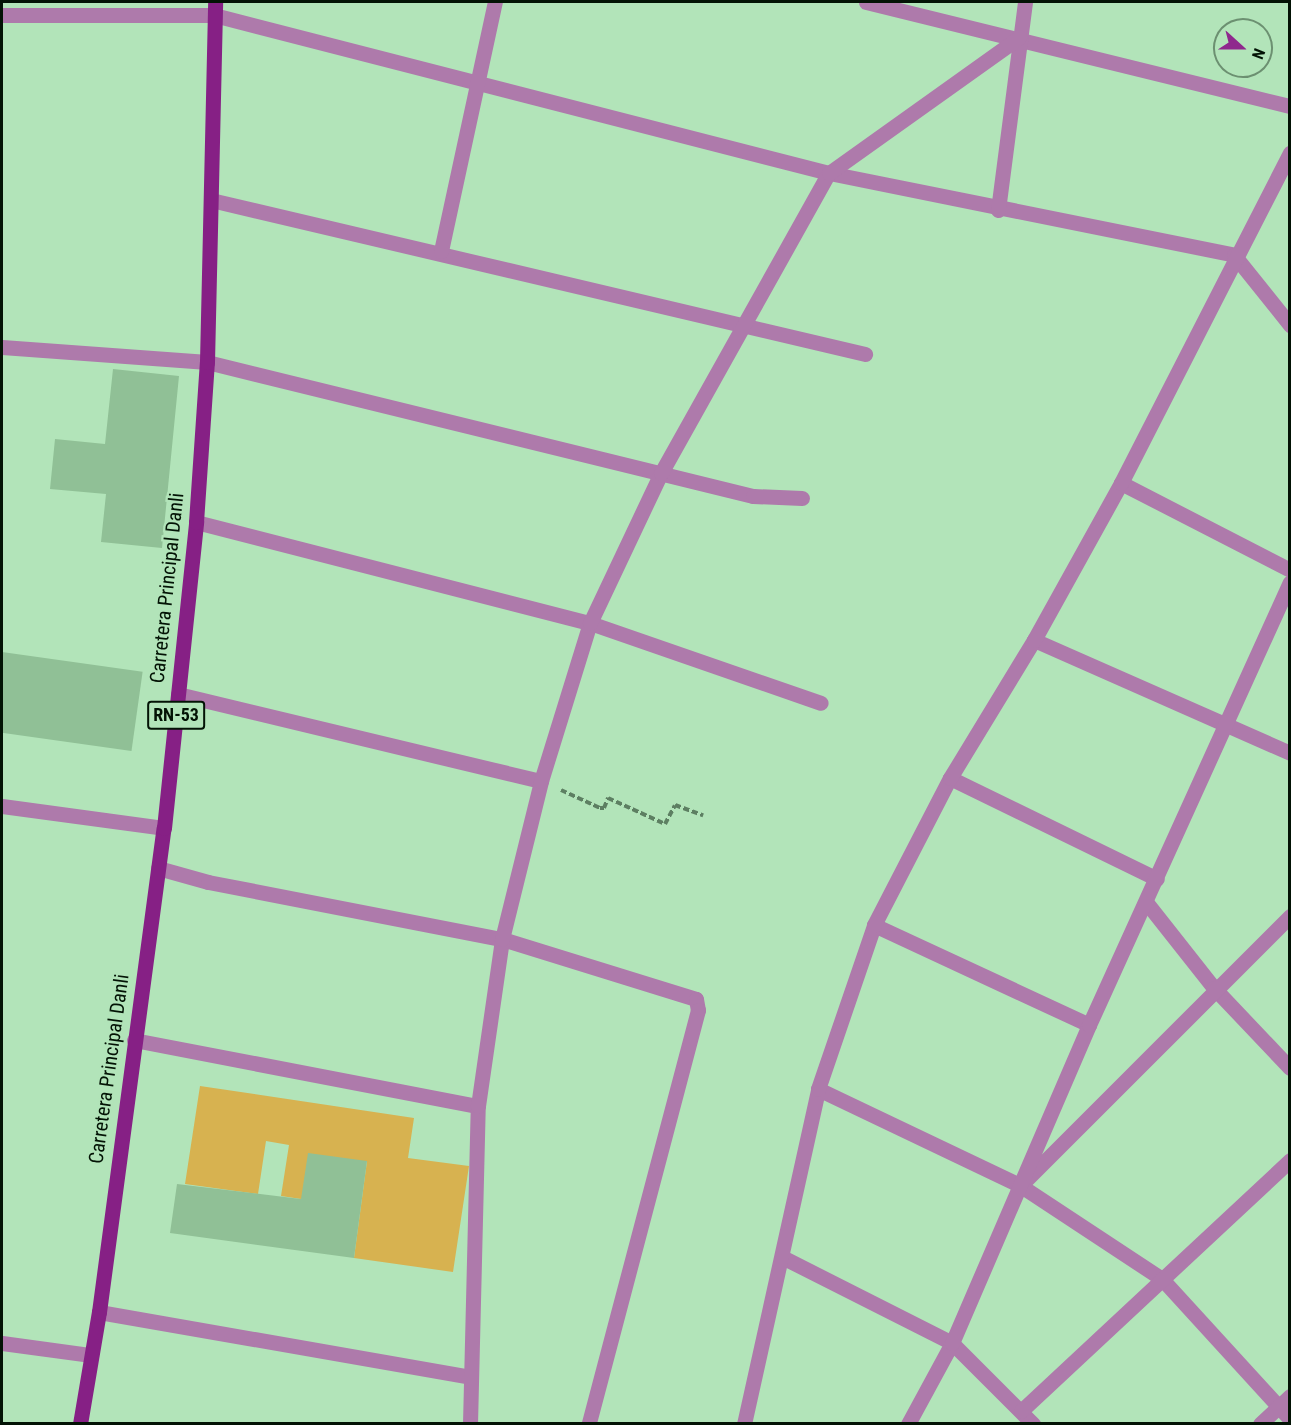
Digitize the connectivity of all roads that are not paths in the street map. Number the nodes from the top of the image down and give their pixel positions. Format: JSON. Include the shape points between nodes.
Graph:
{"nodes":[{"id":1,"x":495,"y":2,"type":"edge"},
{"id":2,"x":866,"y":2,"type":"edge"},
{"id":3,"x":1025,"y":2,"type":"edge"},
{"id":4,"x":69,"y":8,"type":"edge"},
{"id":5,"x":215,"y":8,"type":"edge"},
{"id":6,"x":2,"y":15,"type":"edge"},
{"id":7,"x":1020,"y":37,"type":"junction"},
{"id":8,"x":476,"y":80,"type":"junction"},
{"id":9,"x":1290,"y":106,"type":"edge"},
{"id":10,"x":1290,"y":153,"type":"edge"},
{"id":11,"x":829,"y":173,"type":"junction"},
{"id":12,"x":211,"y":200,"type":"junction"},
{"id":13,"x":998,"y":210,"type":"junction"},
{"id":14,"x":441,"y":251,"type":"junction"},
{"id":15,"x":1234,"y":255,"type":"junction"},
{"id":16,"x":743,"y":324,"type":"junction"},
{"id":17,"x":1290,"y":325,"type":"edge"},
{"id":18,"x":2,"y":347,"type":"edge"},
{"id":19,"x":865,"y":354,"type":"dead end"},
{"id":20,"x":207,"y":362,"type":"junction"},
{"id":21,"x":661,"y":473,"type":"junction"},
{"id":22,"x":1120,"y":483,"type":"junction"},
{"id":23,"x":802,"y":498,"type":"dead end"},
{"id":24,"x":196,"y":522,"type":"junction"},
{"id":25,"x":1290,"y":570,"type":"edge"},
{"id":26,"x":1290,"y":582,"type":"edge"},
{"id":27,"x":590,"y":623,"type":"junction"},
{"id":28,"x":1034,"y":640,"type":"junction"},
{"id":29,"x":178,"y":694,"type":"junction"},
{"id":30,"x":821,"y":703,"type":"dead end"},
{"id":31,"x":1227,"y":725,"type":"junction"},
{"id":32,"x":1290,"y":753,"type":"edge"},
{"id":33,"x":950,"y":778,"type":"junction"},
{"id":34,"x":542,"y":781,"type":"junction"},
{"id":35,"x":2,"y":806,"type":"edge"},
{"id":36,"x":164,"y":828,"type":"junction"},
{"id":37,"x":158,"y":868,"type":"junction"},
{"id":38,"x":1157,"y":879,"type":"junction"},
{"id":39,"x":1146,"y":902,"type":"junction"},
{"id":40,"x":1290,"y":916,"type":"edge"},
{"id":41,"x":874,"y":925,"type":"junction"},
{"id":42,"x":502,"y":939,"type":"junction"},
{"id":43,"x":1214,"y":988,"type":"junction"},
{"id":44,"x":1089,"y":1025,"type":"junction"},
{"id":45,"x":134,"y":1040,"type":"junction"},
{"id":46,"x":1290,"y":1068,"type":"edge"},
{"id":47,"x":818,"y":1089,"type":"junction"},
{"id":48,"x":478,"y":1106,"type":"junction"},
{"id":49,"x":1290,"y":1160,"type":"edge"},
{"id":50,"x":1021,"y":1186,"type":"junction"},
{"id":51,"x":782,"y":1257,"type":"junction"},
{"id":52,"x":1162,"y":1279,"type":"junction"},
{"id":53,"x":99,"y":1312,"type":"junction"},
{"id":54,"x":2,"y":1343,"type":"edge"},
{"id":55,"x":952,"y":1343,"type":"junction"},
{"id":56,"x":91,"y":1355,"type":"junction"},
{"id":57,"x":470,"y":1377,"type":"junction"},
{"id":58,"x":1290,"y":1396,"type":"edge"},
{"id":59,"x":1278,"y":1407,"type":"junction"},
{"id":60,"x":1021,"y":1411,"type":"junction"},
{"id":61,"x":1290,"y":1419,"type":"edge"},
{"id":62,"x":80,"y":1424,"type":"edge"},
{"id":63,"x":470,"y":1424,"type":"edge"},
{"id":64,"x":589,"y":1424,"type":"edge"},
{"id":65,"x":744,"y":1424,"type":"edge"},
{"id":66,"x":908,"y":1424,"type":"edge"},
{"id":67,"x":1033,"y":1424,"type":"edge"},
{"id":68,"x":1260,"y":1424,"type":"edge"}],
"edges":[{"from":1,"to":8,"type":"street"},
{"from":2,"to":7,"type":"street"},
{"from":3,"to":7,"type":"street"},
{"from":4,"to":5,"type":"street"},
{"from":4,"to":6,"type":"street"},
{"from":5,"to":8,"type":"street"},
{"from":5,"to":12,"type":"main road","name":"Carretera Principal Danli","number":"RN-53"},
{"from":7,"to":9,"type":"street"},
{"from":7,"to":11,"type":"street"},
{"from":7,"to":13,"type":"street"},
{"from":8,"to":11,"type":"street"},
{"from":8,"to":14,"type":"street"},
{"from":10,"to":15,"type":"street"},
{"from":11,"to":13,"type":"street"},
{"from":11,"to":16,"type":"street"},
{"from":12,"to":14,"type":"street"},
{"from":12,"to":20,"type":"main road","name":"Carretera Principal Danli","number":"RN-53"},
{"from":13,"to":15,"type":"street"},
{"from":14,"to":16,"type":"street"},
{"from":15,"to":17,"type":"street"},
{"from":15,"to":22,"type":"street"},
{"from":16,"to":19,"type":"street"},
{"from":16,"to":21,"type":"street"},
{"from":18,"to":20,"type":"street"},
{"from":20,"to":21,"type":"street"},
{"from":20,"to":24,"type":"main road","name":"Carretera Principal Danli","number":"RN-53"},
{"from":21,"to":23,"type":"street","via":[[753,496]]},
{"from":21,"to":27,"type":"street"},
{"from":22,"to":25,"type":"street"},
{"from":22,"to":28,"type":"street"},
{"from":24,"to":27,"type":"street"},
{"from":24,"to":29,"type":"main road","name":"Carretera Principal Danli","number":"RN-53"},
{"from":26,"to":31,"type":"street"},
{"from":27,"to":30,"type":"street"},
{"from":27,"to":34,"type":"street"},
{"from":28,"to":31,"type":"street"},
{"from":28,"to":33,"type":"street"},
{"from":29,"to":34,"type":"street"},
{"from":29,"to":36,"type":"main road","name":"Carretera Principal Danli","number":"RN-53"},
{"from":31,"to":32,"type":"street"},
{"from":31,"to":38,"type":"street"},
{"from":33,"to":38,"type":"street"},
{"from":33,"to":41,"type":"street"},
{"from":34,"to":42,"type":"street"},
{"from":35,"to":36,"type":"street"},
{"from":36,"to":37,"type":"main road","name":"Carretera Principal Danli","number":"RN-53"},
{"from":37,"to":42,"type":"street","via":[[208,882]]},
{"from":37,"to":45,"type":"main road","name":"Carretera Principal Danli","number":"RN-53"},
{"from":38,"to":39,"type":"street"},
{"from":39,"to":43,"type":"street"},
{"from":39,"to":44,"type":"street"},
{"from":40,"to":43,"type":"street"},
{"from":41,"to":44,"type":"street"},
{"from":41,"to":47,"type":"street"},
{"from":42,"to":48,"type":"street"},
{"from":42,"to":64,"type":"street","via":[[696,999],[698,1010]]},
{"from":43,"to":46,"type":"street"},
{"from":43,"to":50,"type":"street"},
{"from":44,"to":50,"type":"street"},
{"from":45,"to":48,"type":"street"},
{"from":45,"to":53,"type":"main road","name":"Carretera Principal Danli","number":"RN-53"},
{"from":47,"to":50,"type":"street"},
{"from":47,"to":51,"type":"street"},
{"from":48,"to":57,"type":"street"},
{"from":49,"to":52,"type":"street"},
{"from":50,"to":52,"type":"street"},
{"from":50,"to":55,"type":"street"},
{"from":51,"to":55,"type":"street"},
{"from":51,"to":65,"type":"street"},
{"from":52,"to":59,"type":"street"},
{"from":52,"to":60,"type":"street"},
{"from":53,"to":56,"type":"main road","name":"Carretera Principal Danli","number":"RN-53"},
{"from":53,"to":57,"type":"street"},
{"from":54,"to":56,"type":"street"},
{"from":55,"to":60,"type":"street"},
{"from":55,"to":66,"type":"street"},
{"from":56,"to":62,"type":"main road","name":"Carretera Principal Danli","number":"RN-53"},
{"from":57,"to":63,"type":"street"},
{"from":58,"to":59,"type":"street"},
{"from":59,"to":61,"type":"street"},
{"from":59,"to":68,"type":"street"},
{"from":60,"to":67,"type":"street"}]}
